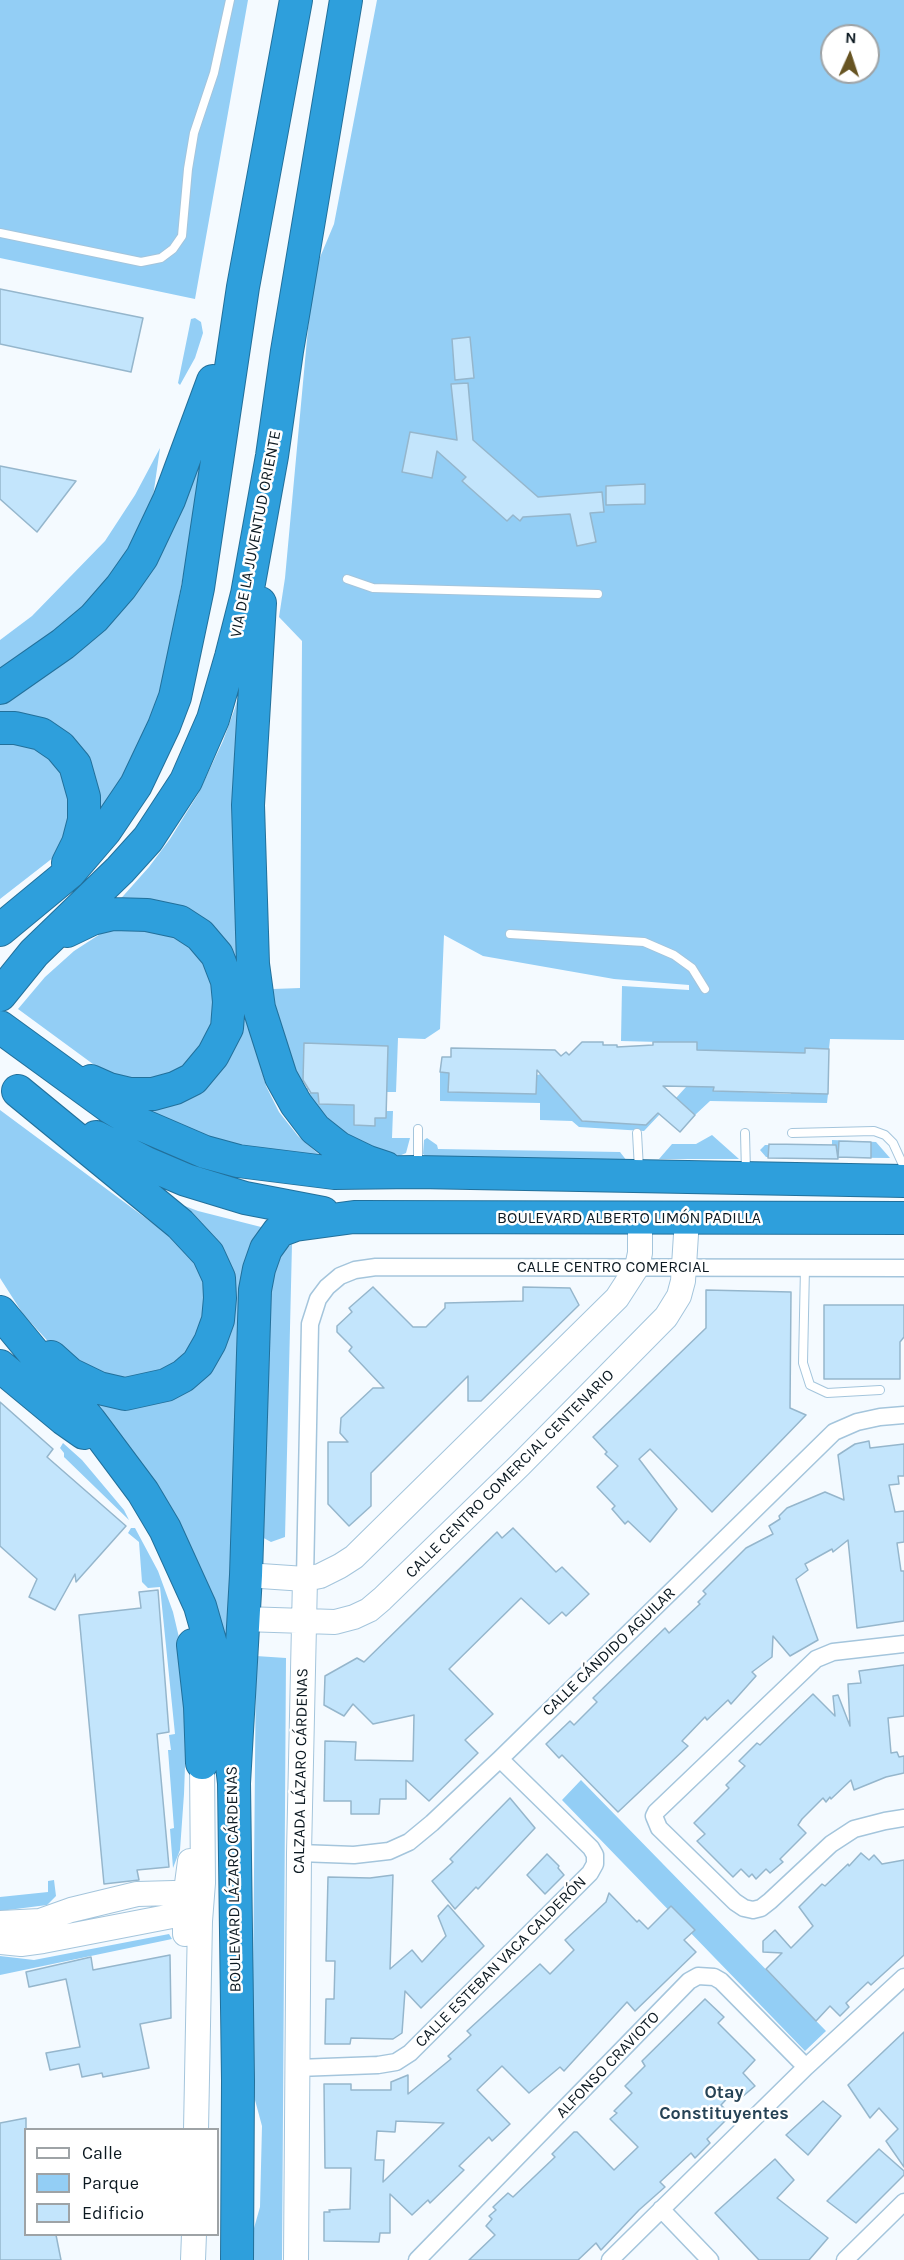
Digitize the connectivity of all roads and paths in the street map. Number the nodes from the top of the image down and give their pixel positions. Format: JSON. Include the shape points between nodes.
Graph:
{"nodes":[{"id":1,"x":230,"y":0,"type":"edge"},
{"id":2,"x":296,"y":0,"type":"edge"},
{"id":3,"x":345,"y":0,"type":"edge"},
{"id":4,"x":0,"y":233,"type":"edge"},
{"id":5,"x":241,"y":300,"type":"junction"},
{"id":6,"x":272,"y":456,"type":"junction"},
{"id":7,"x":347,"y":579,"type":"dead end"},
{"id":8,"x":598,"y":594,"type":"dead end"},
{"id":9,"x":0,"y":688,"type":"edge"},
{"id":10,"x":0,"y":728,"type":"edge"},
{"id":11,"x":2,"y":929,"type":"edge"},
{"id":12,"x":510,"y":934,"type":"dead end"},
{"id":13,"x":34,"y":953,"type":"junction"},
{"id":14,"x":705,"y":989,"type":"dead end"},
{"id":15,"x":0,"y":995,"type":"edge"},
{"id":16,"x":5,"y":1031,"type":"edge"},
{"id":17,"x":9,"y":1085,"type":"edge"},
{"id":18,"x":418,"y":1129,"type":"dead end"},
{"id":19,"x":637,"y":1133,"type":"dead end"},
{"id":20,"x":745,"y":1133,"type":"dead end"},
{"id":21,"x":792,"y":1133,"type":"dead end"},
{"id":22,"x":904,"y":1167,"type":"edge"},
{"id":23,"x":411,"y":1173,"type":"junction"},
{"id":24,"x":639,"y":1177,"type":"junction"},
{"id":25,"x":746,"y":1179,"type":"junction"},
{"id":26,"x":904,"y":1181,"type":"edge"},
{"id":27,"x":354,"y":1217,"type":"junction"},
{"id":28,"x":904,"y":1218,"type":"edge"},
{"id":29,"x":640,"y":1219,"type":"junction"},
{"id":30,"x":687,"y":1219,"type":"junction"},
{"id":31,"x":637,"y":1267,"type":"junction"},
{"id":32,"x":685,"y":1267,"type":"junction"},
{"id":33,"x":805,"y":1268,"type":"junction"},
{"id":34,"x":904,"y":1268,"type":"edge"},
{"id":35,"x":327,"y":1287,"type":"joint"},
{"id":36,"x":0,"y":1311,"type":"edge"},
{"id":37,"x":0,"y":1336,"type":"edge"},
{"id":38,"x":0,"y":1366,"type":"edge"},
{"id":39,"x":880,"y":1390,"type":"dead end"},
{"id":40,"x":69,"y":1397,"type":"junction"},
{"id":41,"x":904,"y":1415,"type":"edge"},
{"id":42,"x":119,"y":1458,"type":"junction"},
{"id":43,"x":175,"y":1552,"type":"junction"},
{"id":44,"x":246,"y":1575,"type":"junction"},
{"id":45,"x":304,"y":1579,"type":"junction"},
{"id":46,"x":244,"y":1619,"type":"junction"},
{"id":47,"x":303,"y":1622,"type":"junction"},
{"id":48,"x":904,"y":1644,"type":"edge"},
{"id":49,"x":500,"y":1759,"type":"junction"},
{"id":50,"x":202,"y":1763,"type":"junction"},
{"id":51,"x":234,"y":1783,"type":"junction"},
{"id":52,"x":904,"y":1818,"type":"edge"},
{"id":53,"x":299,"y":1853,"type":"junction"},
{"id":54,"x":179,"y":1901,"type":"junction"},
{"id":55,"x":9,"y":1933,"type":"edge"},
{"id":56,"x":904,"y":1977,"type":"edge"},
{"id":57,"x":198,"y":2050,"type":"junction"},
{"id":58,"x":806,"y":2067,"type":"junction"},
{"id":59,"x":298,"y":2068,"type":"junction"},
{"id":60,"x":196,"y":2128,"type":"edge"},
{"id":61,"x":904,"y":2202,"type":"edge"},
{"id":62,"x":661,"y":2209,"type":"junction"},
{"id":63,"x":194,"y":2236,"type":"edge"},
{"id":64,"x":193,"y":2260,"type":"edge"},
{"id":65,"x":237,"y":2260,"type":"edge"},
{"id":66,"x":296,"y":2260,"type":"edge"},
{"id":67,"x":417,"y":2260,"type":"edge"},
{"id":68,"x":610,"y":2260,"type":"edge"},
{"id":69,"x":710,"y":2260,"type":"edge"},
{"id":70,"x":845,"y":2260,"type":"edge"}],
"edges":[{"from":1,"to":4,"type":"lane","via":[[214,74],[194,133],[182,236],[173,249],[161,258],[141,262]]},
{"from":2,"to":5,"type":"highway"},
{"from":3,"to":6,"type":"highway","name":"VIA DE LA JUVENTUD ORIENTE"},
{"from":5,"to":9,"type":"highway","via":[[199,424],[142,557],[94,618]]},
{"from":5,"to":11,"type":"highway","via":[[198,588],[183,668],[164,726],[136,785],[105,831],[69,873]]},
{"from":6,"to":13,"type":"highway","name":"VIA DE LA JUVENTUD ORIENTE","via":[[247,594],[231,657],[213,719],[186,781],[134,855]]},
{"from":6,"to":23,"type":"highway","via":[[248,805],[253,964],[259,1008],[281,1077],[315,1129],[339,1148],[368,1162]]},
{"from":7,"to":8,"type":"lane","via":[[373,588]]},
{"from":10,"to":11,"type":"highway","via":[[28,730],[51,739],[75,765],[84,796],[81,831],[71,858]]},
{"from":12,"to":14,"type":"lane","via":[[644,942],[692,968]]},
{"from":13,"to":15,"type":"highway","name":"VIA DE LA JUVENTUD ORIENTE"},
{"from":13,"to":16,"type":"highway","via":[[73,927],[102,916],[130,913],[180,922],[200,935],[223,967],[229,1002],[226,1028],[213,1055],[193,1079],[153,1094],[109,1089]]},
{"from":16,"to":23,"type":"highway","via":[[125,1116],[205,1152],[283,1168],[334,1173]]},
{"from":17,"to":27,"type":"highway","via":[[106,1143],[186,1180],[296,1210]]},
{"from":17,"to":36,"type":"highway","via":[[198,1241],[219,1278],[220,1298],[218,1320],[198,1363],[166,1385],[125,1394],[99,1388],[70,1374]]},
{"from":18,"to":23,"type":"lane"},
{"from":19,"to":24,"type":"lane"},
{"from":20,"to":25,"type":"lane"},
{"from":21,"to":22,"type":"lane","via":[[874,1131],[893,1143]]},
{"from":23,"to":24,"type":"highway"},
{"from":24,"to":25,"type":"highway"},
{"from":25,"to":26,"type":"highway"},
{"from":27,"to":29,"type":"highway","name":"BOULEVARD ALBERTO LIMÓN PADILLA"},
{"from":27,"to":44,"type":"highway","via":[[294,1225],[279,1231],[266,1249],[259,1269],[255,1290]]},
{"from":28,"to":30,"type":"highway","name":"BOULEVARD ALBERTO LIMÓN PADILLA"},
{"from":29,"to":30,"type":"highway","name":"BOULEVARD ALBERTO LIMÓN PADILLA"},
{"from":29,"to":31,"type":"street"},
{"from":30,"to":32,"type":"street","name":"CALLE CENTRO COMERCIAL CENTENARIO"},
{"from":31,"to":32,"type":"street","name":"CALLE CENTRO COMERCIAL"},
{"from":31,"to":35,"type":"street","name":"CALLE CENTRO COMERCIAL","via":[[376,1268],[355,1270]]},
{"from":31,"to":45,"type":"street","via":[[605,1311],[354,1557],[331,1572]]},
{"from":32,"to":33,"type":"street","name":"CALLE CENTRO COMERCIAL"},
{"from":32,"to":47,"type":"street","name":"CALLE CENTRO COMERCIAL CENTENARIO","via":[[679,1296],[666,1317],[382,1599],[354,1617],[335,1622]]},
{"from":33,"to":34,"type":"street","name":"CALLE CENTRO COMERCIAL"},
{"from":33,"to":39,"type":"lane","via":[[803,1363],[810,1385],[827,1393]]},
{"from":35,"to":45,"type":"street","name":"CALZADA LÁZARO CÁRDENAS","via":[[318,1299],[310,1324]]},
{"from":36,"to":40,"type":"highway","name":"BOULEVARD LÁZARO CÁRDENAS"},
{"from":37,"to":40,"type":"highway"},
{"from":38,"to":42,"type":"highway"},
{"from":40,"to":42,"type":"highway","name":"BOULEVARD LÁZARO CÁRDENAS"},
{"from":41,"to":49,"type":"street","name":"CALLE CÁNDIDO AGUILAR","via":[[856,1422],[834,1432]]},
{"from":42,"to":43,"type":"highway","name":"BOULEVARD LÁZARO CÁRDENAS","via":[[165,1528]]},
{"from":43,"to":50,"type":"highway","via":[[195,1654]]},
{"from":43,"to":51,"type":"highway","name":"BOULEVARD LÁZARO CÁRDENAS","via":[[200,1606],[212,1648]]},
{"from":44,"to":45,"type":"street"},
{"from":44,"to":46,"type":"highway"},
{"from":45,"to":47,"type":"street","name":"CALZADA LÁZARO CÁRDENAS"},
{"from":46,"to":47,"type":"street","name":"CALLE CENTRO COMERCIAL CENTENARIO"},
{"from":46,"to":51,"type":"highway"},
{"from":47,"to":53,"type":"street","name":"CALZADA LÁZARO CÁRDENAS"},
{"from":48,"to":52,"type":"street","via":[[833,1652],[816,1659],[654,1816],[659,1828],[735,1902],[753,1910],[770,1901],[831,1844],[854,1829]]},
{"from":49,"to":53,"type":"street","name":"CALLE CÁNDIDO AGUILAR","via":[[409,1842],[389,1851],[354,1855]]},
{"from":49,"to":59,"type":"street","name":"CALLE ESTEBAN VACA CALDERÓN","via":[[591,1848],[595,1864],[590,1873],[410,2053],[396,2062],[378,2065]]},
{"from":50,"to":54,"type":"street"},
{"from":50,"to":57,"type":"street","name":"BOULEVARD LÁZARO CÁRDENAS"},
{"from":51,"to":65,"type":"highway","name":"BOULEVARD LÁZARO CÁRDENAS"},
{"from":53,"to":59,"type":"street","name":"CALZADA LÁZARO CÁRDENAS"},
{"from":54,"to":55,"type":"street","via":[[137,1894],[70,1910]]},
{"from":54,"to":55,"type":"street","via":[[172,1916]]},
{"from":54,"to":57,"type":"street","via":[[184,1989]]},
{"from":56,"to":58,"type":"street"},
{"from":57,"to":60,"type":"street","name":"BOULEVARD LÁZARO CÁRDENAS"},
{"from":58,"to":62,"type":"street"},
{"from":58,"to":67,"type":"street","name":"ALFONSO CRAVIOTO","via":[[721,1981],[698,1976]]},
{"from":59,"to":66,"type":"street","name":"CALZADA LÁZARO CÁRDENAS"},
{"from":61,"to":70,"type":"street"},
{"from":62,"to":68,"type":"street"},
{"from":62,"to":69,"type":"street"},
{"from":63,"to":64,"type":"street"}]}
